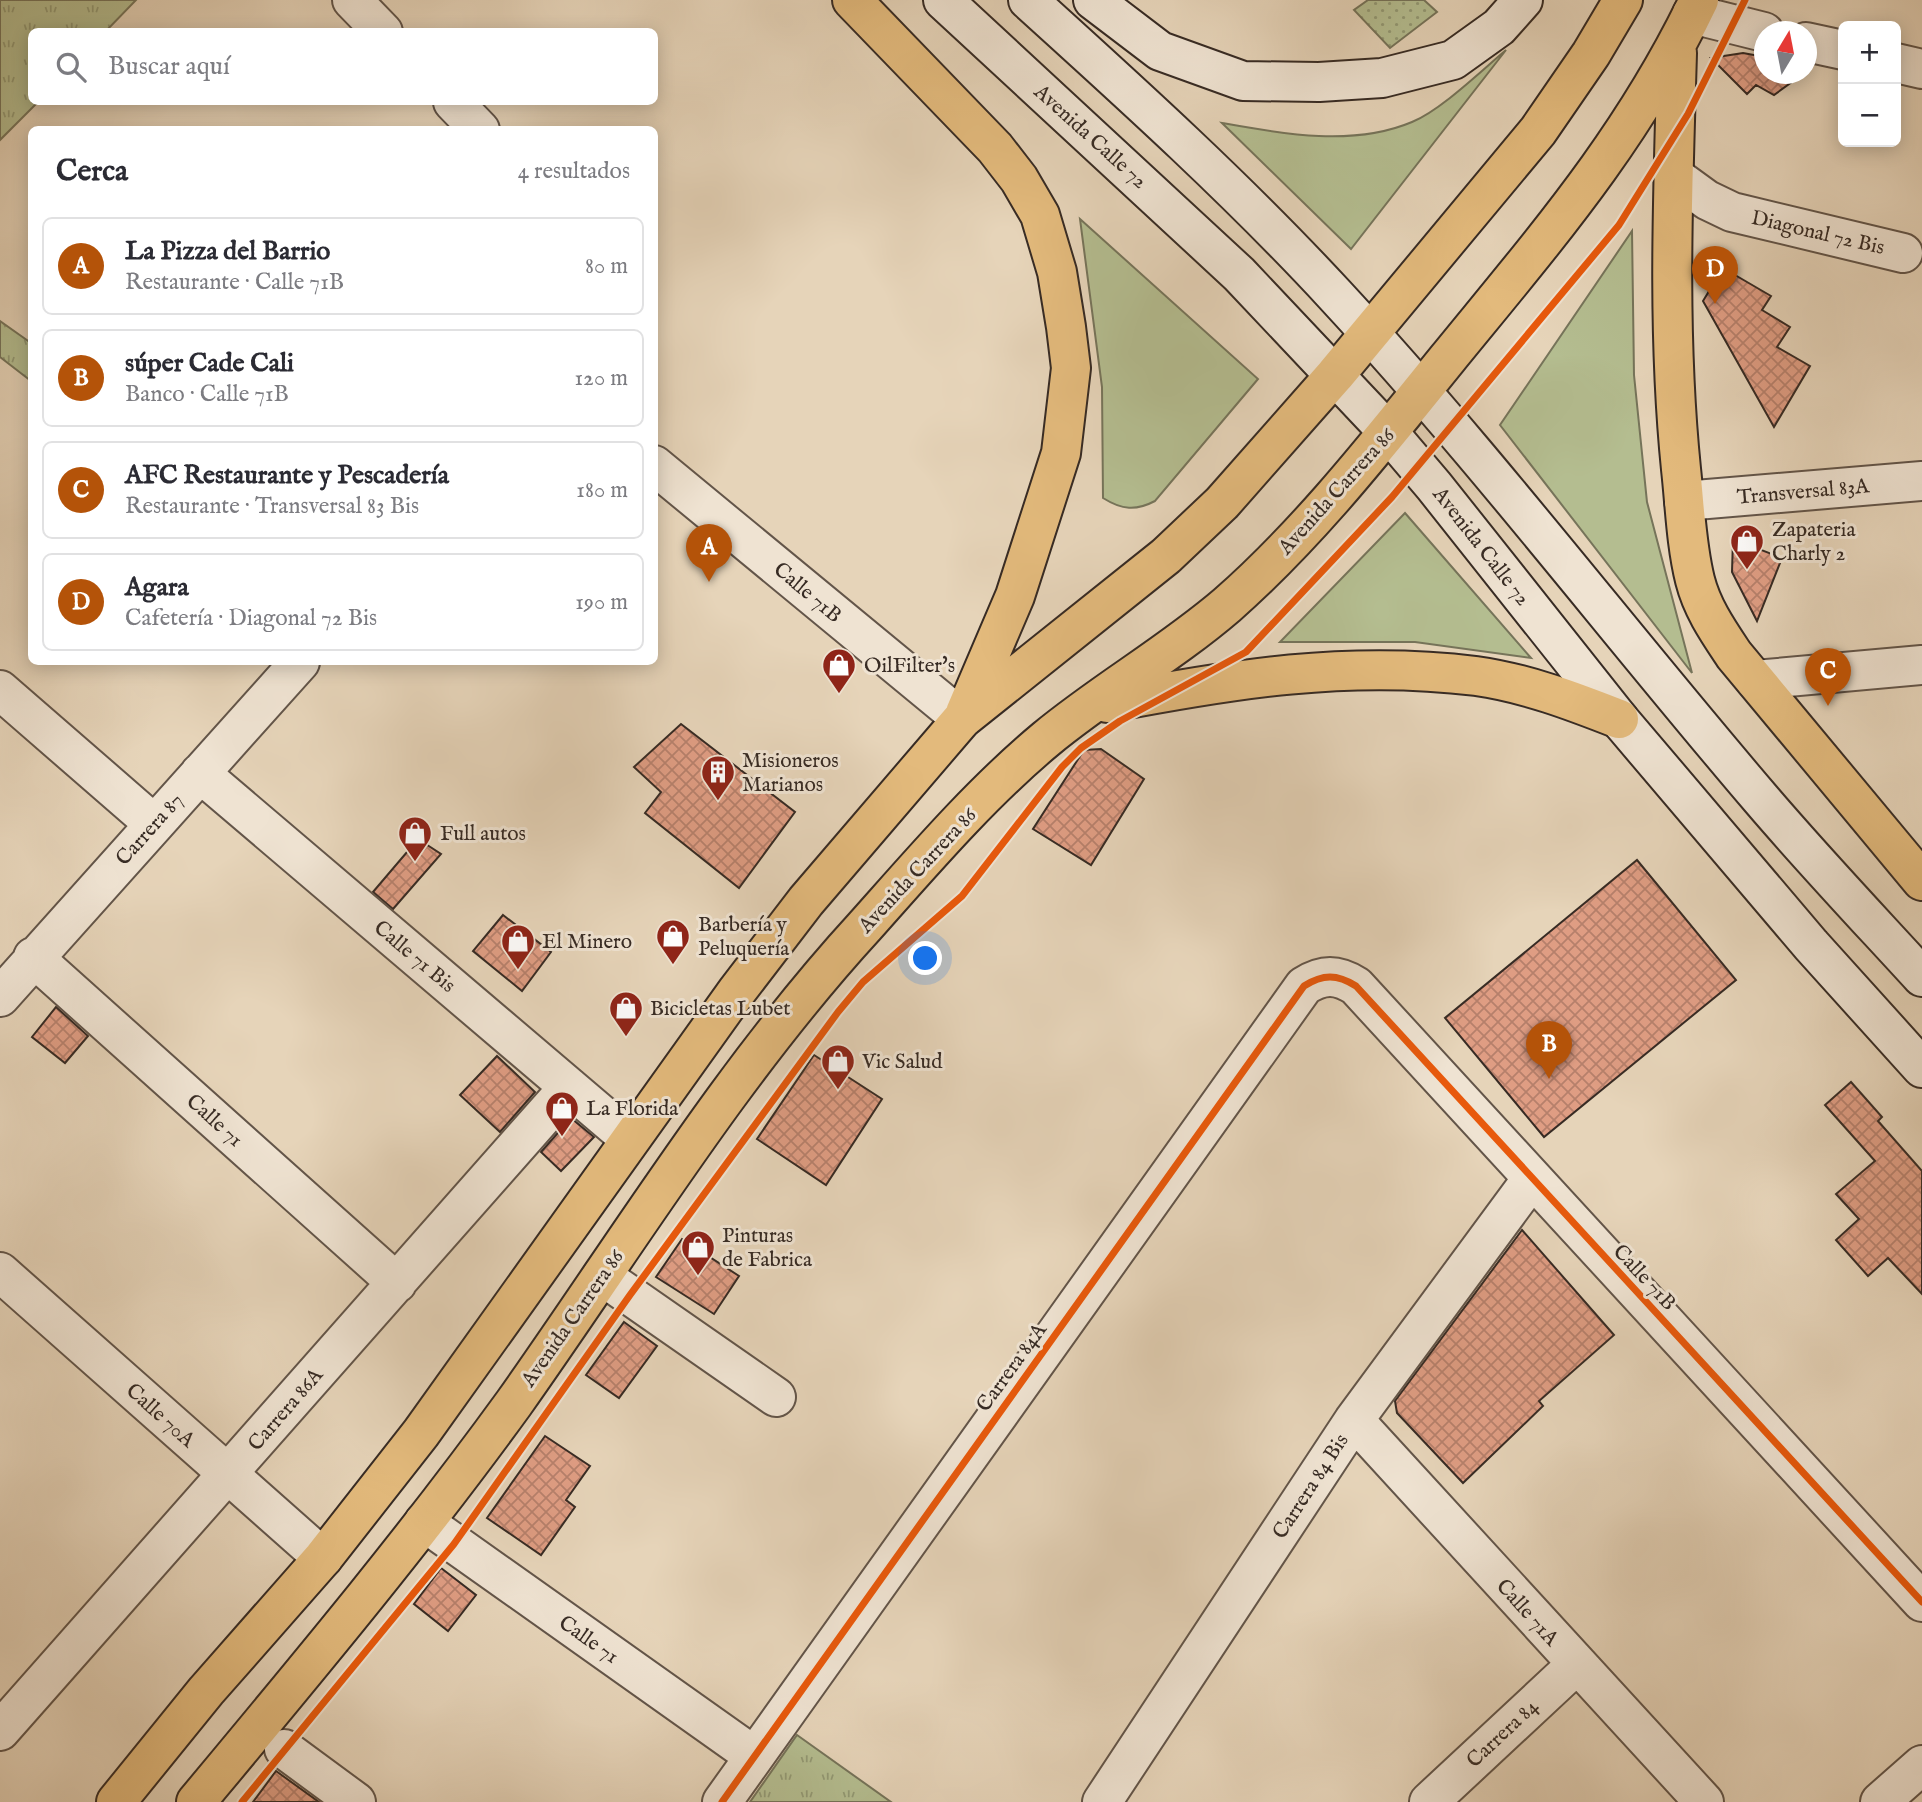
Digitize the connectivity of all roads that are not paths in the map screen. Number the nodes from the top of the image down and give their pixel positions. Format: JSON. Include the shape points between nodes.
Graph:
{"nodes":[{"id":1,"x":352,"y":0,"type":"edge"},
{"id":2,"x":852,"y":0,"type":"edge"},
{"id":3,"x":943,"y":0,"type":"edge"},
{"id":4,"x":1028,"y":0,"type":"edge"},
{"id":5,"x":1093,"y":0,"type":"edge"},
{"id":6,"x":1523,"y":0,"type":"edge"},
{"id":7,"x":1623,"y":0,"type":"edge"},
{"id":8,"x":1690,"y":20,"type":"edge"},
{"id":9,"x":379,"y":28,"type":"edge"},
{"id":10,"x":1754,"y":30,"type":"edge"},
{"id":11,"x":1817,"y":44,"type":"edge"},
{"id":12,"x":1838,"y":49,"type":"edge"},
{"id":13,"x":1901,"y":64,"type":"edge"},
{"id":14,"x":1922,"y":69,"type":"edge"},
{"id":15,"x":456,"y":105,"type":"edge"},
{"id":16,"x":476,"y":126,"type":"edge"},
{"id":17,"x":1674,"y":176,"type":"junction"},
{"id":18,"x":1732,"y":212,"type":"junction"},
{"id":19,"x":1672,"y":234,"type":"junction"},
{"id":20,"x":1903,"y":253,"type":"dead end"},
{"id":21,"x":1370,"y":333,"type":"junction"},
{"id":22,"x":1335,"y":375,"type":"junction"},
{"id":23,"x":1423,"y":393,"type":"junction"},
{"id":24,"x":1389,"y":433,"type":"junction"},
{"id":25,"x":658,"y":468,"type":"edge"},
{"id":26,"x":1922,"y":481,"type":"edge"},
{"id":27,"x":1684,"y":501,"type":"junction"},
{"id":28,"x":297,"y":665,"type":"edge"},
{"id":29,"x":1922,"y":665,"type":"edge"},
{"id":30,"x":1755,"y":680,"type":"junction"},
{"id":31,"x":0,"y":690,"type":"edge"},
{"id":32,"x":1091,"y":706,"type":"junction"},
{"id":33,"x":962,"y":719,"type":"junction"},
{"id":34,"x":1619,"y":719,"type":"junction"},
{"id":35,"x":200,"y":773,"type":"junction"},
{"id":36,"x":154,"y":824,"type":"junction"},
{"id":37,"x":1922,"y":881,"type":"edge"},
{"id":38,"x":33,"y":957,"type":"junction"},
{"id":39,"x":1342,"y":977,"type":"joint"},
{"id":40,"x":1922,"y":977,"type":"edge"},
{"id":41,"x":0,"y":997,"type":"edge"},
{"id":42,"x":1922,"y":1069,"type":"edge"},
{"id":43,"x":569,"y":1087,"type":"junction"},
{"id":44,"x":630,"y":1139,"type":"junction"},
{"id":45,"x":1531,"y":1180,"type":"junction"},
{"id":46,"x":0,"y":1272,"type":"edge"},
{"id":47,"x":602,"y":1276,"type":"junction"},
{"id":48,"x":397,"y":1283,"type":"junction"},
{"id":49,"x":776,"y":1397,"type":"dead end"},
{"id":50,"x":1354,"y":1420,"type":"junction"},
{"id":51,"x":228,"y":1474,"type":"junction"},
{"id":52,"x":424,"y":1522,"type":"junction"},
{"id":53,"x":323,"y":1558,"type":"junction"},
{"id":54,"x":1922,"y":1602,"type":"edge"},
{"id":55,"x":1576,"y":1665,"type":"junction"},
{"id":56,"x":0,"y":1731,"type":"edge"},
{"id":57,"x":284,"y":1749,"type":"dead end"},
{"id":58,"x":754,"y":1756,"type":"junction"},
{"id":59,"x":1922,"y":1765,"type":"edge"},
{"id":60,"x":116,"y":1802,"type":"edge"},
{"id":61,"x":196,"y":1802,"type":"edge"},
{"id":62,"x":356,"y":1802,"type":"edge"},
{"id":63,"x":722,"y":1802,"type":"edge"},
{"id":64,"x":1102,"y":1802,"type":"edge"},
{"id":65,"x":1429,"y":1802,"type":"edge"},
{"id":66,"x":1704,"y":1802,"type":"edge"},
{"id":67,"x":1880,"y":1802,"type":"edge"}],
"edges":[{"from":1,"to":9,"type":"street"},
{"from":2,"to":33,"type":"main road","via":[[995,148],[1019,179],[1043,226],[1066,327],[1071,368],[1061,453],[1015,596]]},
{"from":3,"to":22,"type":"street","name":"Avenida Calle 72","via":[[1204,240]]},
{"from":4,"to":21,"type":"street","via":[[1288,245]]},
{"from":5,"to":6,"type":"street","via":[[1160,51],[1243,81],[1319,82],[1382,78],[1453,60],[1499,27]]},
{"from":7,"to":21,"type":"main road","via":[[1538,131]]},
{"from":8,"to":10,"type":"street"},
{"from":8,"to":17,"type":"main road"},
{"from":8,"to":23,"type":"main road","name":"Avenida Carrera 86","via":[[1646,102],[1604,164]]},
{"from":11,"to":12,"type":"street"},
{"from":13,"to":14,"type":"street"},
{"from":15,"to":16,"type":"street"},
{"from":17,"to":18,"type":"street","name":"Diagonal 72 Bis"},
{"from":17,"to":19,"type":"main road"},
{"from":18,"to":19,"type":"street","name":"Diagonal 72 Bis","via":[[1706,213]]},
{"from":18,"to":20,"type":"street","name":"Diagonal 72 Bis"},
{"from":19,"to":27,"type":"main road"},
{"from":21,"to":22,"type":"main road"},
{"from":21,"to":23,"type":"street"},
{"from":22,"to":24,"type":"street","name":"Avenida Calle 72"},
{"from":22,"to":33,"type":"main road","via":[[1195,529]]},
{"from":23,"to":24,"type":"main road","name":"Avenida Carrera 86"},
{"from":23,"to":40,"type":"street","via":[[1762,800]]},
{"from":24,"to":32,"type":"main road","name":"Avenida Carrera 86","via":[[1252,582],[1160,658]]},
{"from":24,"to":34,"type":"street","name":"Avenida Calle 72"},
{"from":25,"to":33,"type":"street","name":"Calle 71B"},
{"from":26,"to":27,"type":"street","name":"Transversal 83A"},
{"from":27,"to":30,"type":"main road","via":[[1702,600],[1712,623]]},
{"from":28,"to":35,"type":"street","name":"Carrera 87"},
{"from":29,"to":30,"type":"street"},
{"from":30,"to":37,"type":"main road"},
{"from":31,"to":36,"type":"street"},
{"from":32,"to":34,"type":"main road","via":[[1257,676],[1413,671],[1532,688]]},
{"from":32,"to":47,"type":"main road","name":"Avenida Carrera 86","via":[[1050,735],[988,793],[779,1024]]},
{"from":33,"to":44,"type":"main road","via":[[806,901]]},
{"from":34,"to":42,"type":"street","name":"Avenida Calle 72"},
{"from":35,"to":36,"type":"street","name":"Carrera 87"},
{"from":35,"to":43,"type":"street","name":"Calle 71 Bis"},
{"from":36,"to":38,"type":"street","name":"Carrera 87"},
{"from":38,"to":41,"type":"street","name":"Carrera 87"},
{"from":38,"to":48,"type":"street","name":"Calle 71"},
{"from":39,"to":45,"type":"street","name":"Calle 71B","via":[[1356,986]]},
{"from":39,"to":58,"type":"street","name":"Carrera 84A","via":[[1320,976],[1304,986]]},
{"from":43,"to":44,"type":"street","name":"Calle 71 Bis"},
{"from":43,"to":48,"type":"street","name":"Carrera 86A"},
{"from":44,"to":53,"type":"main road","via":[[421,1433]]},
{"from":45,"to":50,"type":"street","name":"Carrera 84 Bis"},
{"from":45,"to":54,"type":"street","name":"Calle 71B"},
{"from":46,"to":51,"type":"street","name":"Calle 70A"},
{"from":47,"to":49,"type":"street"},
{"from":47,"to":52,"type":"main road","name":"Avenida Carrera 86"},
{"from":48,"to":51,"type":"street","name":"Carrera 86A"},
{"from":50,"to":55,"type":"street","name":"Calle 71A"},
{"from":50,"to":64,"type":"street","name":"Carrera 84 Bis"},
{"from":51,"to":53,"type":"street","name":"Calle 70A"},
{"from":51,"to":56,"type":"street","name":"Carrera 86A"},
{"from":52,"to":58,"type":"street","name":"Calle 71"},
{"from":52,"to":61,"type":"main road","name":"Avenida Carrera 86"},
{"from":53,"to":60,"type":"main road"},
{"from":55,"to":65,"type":"street","name":"Carrera 84"},
{"from":55,"to":66,"type":"street","name":"Calle 71A"},
{"from":57,"to":62,"type":"street"},
{"from":58,"to":63,"type":"street","name":"Carrera 84A"},
{"from":59,"to":67,"type":"street"}]}
